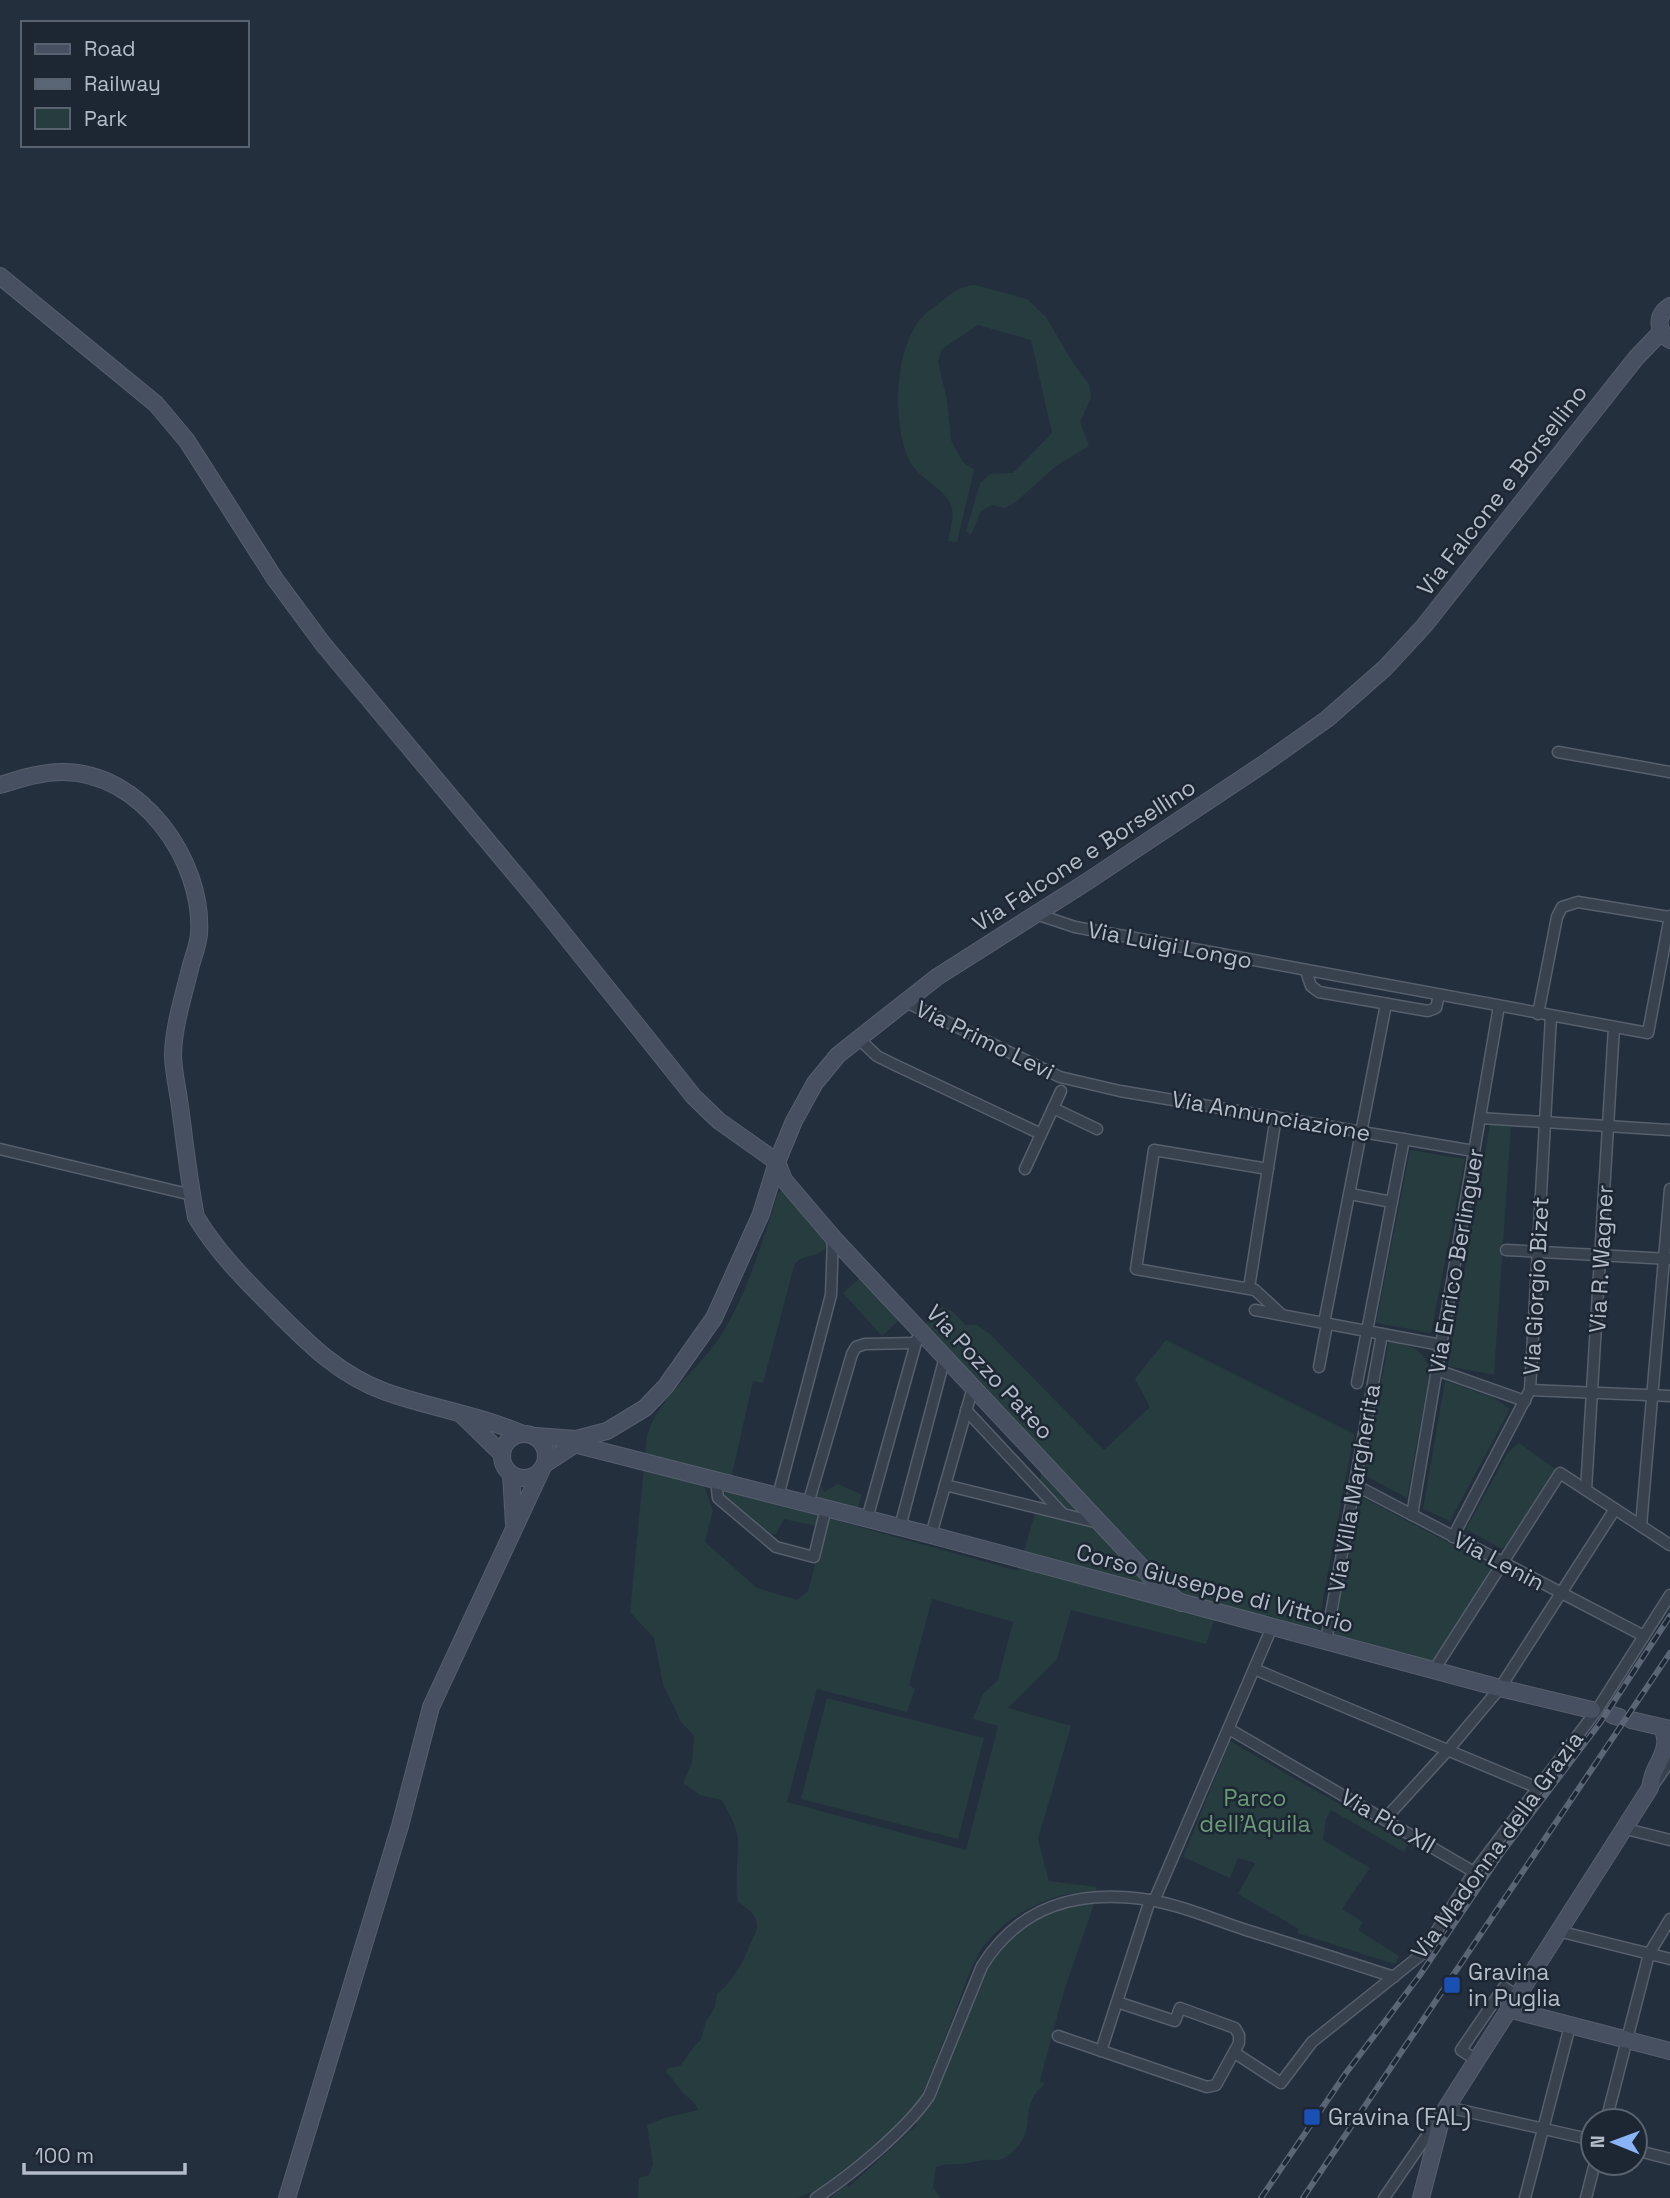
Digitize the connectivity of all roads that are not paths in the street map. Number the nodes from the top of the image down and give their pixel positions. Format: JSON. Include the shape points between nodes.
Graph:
{"nodes":[{"id":1,"x":0,"y":276,"type":"edge"},
{"id":2,"x":1670,"y":306,"type":"edge"},
{"id":3,"x":1666,"y":336,"type":"edge"},
{"id":4,"x":1558,"y":752,"type":"dead end"},
{"id":5,"x":1670,"y":772,"type":"edge"},
{"id":6,"x":0,"y":785,"type":"edge"},
{"id":7,"x":1036,"y":914,"type":"junction"},
{"id":8,"x":1670,"y":916,"type":"edge"},
{"id":9,"x":1306,"y":971,"type":"junction"},
{"id":10,"x":1439,"y":995,"type":"junction"},
{"id":11,"x":904,"y":1001,"type":"junction"},
{"id":12,"x":1386,"y":1004,"type":"junction"},
{"id":13,"x":1499,"y":1006,"type":"junction"},
{"id":14,"x":1538,"y":1014,"type":"junction"},
{"id":15,"x":1551,"y":1016,"type":"junction"},
{"id":16,"x":1614,"y":1027,"type":"junction"},
{"id":17,"x":858,"y":1038,"type":"junction"},
{"id":18,"x":1067,"y":1079,"type":"joint"},
{"id":19,"x":1061,"y":1091,"type":"dead end"},
{"id":20,"x":1053,"y":1108,"type":"junction"},
{"id":21,"x":1276,"y":1117,"type":"junction"},
{"id":22,"x":1480,"y":1118,"type":"junction"},
{"id":23,"x":1545,"y":1122,"type":"junction"},
{"id":24,"x":1608,"y":1126,"type":"junction"},
{"id":25,"x":1097,"y":1129,"type":"dead end"},
{"id":26,"x":1670,"y":1130,"type":"edge"},
{"id":27,"x":1362,"y":1132,"type":"junction"},
{"id":28,"x":1041,"y":1134,"type":"junction"},
{"id":29,"x":1404,"y":1139,"type":"junction"},
{"id":30,"x":0,"y":1149,"type":"edge"},
{"id":31,"x":1474,"y":1151,"type":"junction"},
{"id":32,"x":776,"y":1162,"type":"junction"},
{"id":33,"x":1025,"y":1169,"type":"dead end"},
{"id":34,"x":1268,"y":1169,"type":"junction"},
{"id":35,"x":1670,"y":1189,"type":"edge"},
{"id":36,"x":1349,"y":1194,"type":"junction"},
{"id":37,"x":192,"y":1195,"type":"junction"},
{"id":38,"x":1392,"y":1202,"type":"junction"},
{"id":39,"x":833,"y":1237,"type":"junction"},
{"id":40,"x":1506,"y":1250,"type":"dead end"},
{"id":41,"x":1538,"y":1252,"type":"junction"},
{"id":42,"x":1601,"y":1255,"type":"junction"},
{"id":43,"x":1667,"y":1259,"type":"edge"},
{"id":44,"x":1249,"y":1289,"type":"junction"},
{"id":45,"x":1255,"y":1310,"type":"dead end"},
{"id":46,"x":1282,"y":1315,"type":"junction"},
{"id":47,"x":1326,"y":1324,"type":"junction"},
{"id":48,"x":1367,"y":1331,"type":"junction"},
{"id":49,"x":1382,"y":1334,"type":"junction"},
{"id":50,"x":917,"y":1337,"type":"junction"},
{"id":51,"x":1441,"y":1345,"type":"junction"},
{"id":52,"x":945,"y":1357,"type":"junction"},
{"id":53,"x":1319,"y":1367,"type":"dead end"},
{"id":54,"x":1437,"y":1370,"type":"junction"},
{"id":55,"x":1357,"y":1383,"type":"dead end"},
{"id":56,"x":973,"y":1387,"type":"junction"},
{"id":57,"x":1593,"y":1393,"type":"junction"},
{"id":58,"x":1653,"y":1395,"type":"junction"},
{"id":59,"x":1527,"y":1396,"type":"junction"},
{"id":60,"x":1670,"y":1396,"type":"edge"},
{"id":61,"x":966,"y":1410,"type":"junction"},
{"id":62,"x":459,"y":1413,"type":"junction"},
{"id":63,"x":529,"y":1435,"type":"junction"},
{"id":64,"x":580,"y":1441,"type":"junction"},
{"id":65,"x":502,"y":1454,"type":"junction"},
{"id":66,"x":543,"y":1468,"type":"junction"},
{"id":67,"x":511,"y":1474,"type":"junction"},
{"id":68,"x":716,"y":1480,"type":"junction"},
{"id":69,"x":945,"y":1485,"type":"junction"},
{"id":70,"x":1355,"y":1485,"type":"junction"},
{"id":71,"x":1586,"y":1490,"type":"junction"},
{"id":72,"x":778,"y":1496,"type":"junction"},
{"id":73,"x":808,"y":1504,"type":"junction"},
{"id":74,"x":826,"y":1508,"type":"junction"},
{"id":75,"x":1615,"y":1509,"type":"junction"},
{"id":76,"x":1064,"y":1514,"type":"junction"},
{"id":77,"x":1412,"y":1515,"type":"junction"},
{"id":78,"x":867,"y":1519,"type":"junction"},
{"id":79,"x":1101,"y":1523,"type":"junction"},
{"id":80,"x":1641,"y":1526,"type":"junction"},
{"id":81,"x":514,"y":1527,"type":"junction"},
{"id":82,"x":901,"y":1527,"type":"junction"},
{"id":83,"x":930,"y":1535,"type":"junction"},
{"id":84,"x":1453,"y":1536,"type":"junction"},
{"id":85,"x":1670,"y":1545,"type":"edge"},
{"id":86,"x":1503,"y":1562,"type":"junction"},
{"id":87,"x":1562,"y":1593,"type":"junction"},
{"id":88,"x":1670,"y":1595,"type":"edge"},
{"id":89,"x":1181,"y":1603,"type":"junction"},
{"id":90,"x":1272,"y":1627,"type":"junction"},
{"id":91,"x":1644,"y":1636,"type":"junction"},
{"id":92,"x":1326,"y":1641,"type":"junction"},
{"id":93,"x":1254,"y":1669,"type":"junction"},
{"id":94,"x":1434,"y":1670,"type":"junction"},
{"id":95,"x":1500,"y":1688,"type":"junction"},
{"id":96,"x":1610,"y":1714,"type":"junction"},
{"id":97,"x":1229,"y":1728,"type":"junction"},
{"id":98,"x":1666,"y":1729,"type":"edge"},
{"id":99,"x":1448,"y":1751,"type":"junction"},
{"id":100,"x":1670,"y":1761,"type":"edge"},
{"id":101,"x":1538,"y":1788,"type":"junction"},
{"id":102,"x":1650,"y":1788,"type":"junction"},
{"id":103,"x":1385,"y":1819,"type":"junction"},
{"id":104,"x":1626,"y":1829,"type":"junction"},
{"id":105,"x":1670,"y":1840,"type":"edge"},
{"id":106,"x":1474,"y":1872,"type":"junction"},
{"id":107,"x":1152,"y":1900,"type":"junction"},
{"id":108,"x":1670,"y":1919,"type":"edge"},
{"id":109,"x":1558,"y":1931,"type":"junction"},
{"id":110,"x":1649,"y":1954,"type":"junction"},
{"id":111,"x":1670,"y":1959,"type":"edge"},
{"id":112,"x":1394,"y":1976,"type":"junction"},
{"id":113,"x":1117,"y":2002,"type":"junction"},
{"id":114,"x":1512,"y":2002,"type":"junction"},
{"id":115,"x":1570,"y":2026,"type":"junction"},
{"id":116,"x":1058,"y":2036,"type":"dead end"},
{"id":117,"x":1627,"y":2040,"type":"junction"},
{"id":118,"x":1101,"y":2051,"type":"junction"},
{"id":119,"x":1670,"y":2051,"type":"edge"},
{"id":120,"x":1235,"y":2053,"type":"junction"},
{"id":121,"x":1476,"y":2060,"type":"junction"},
{"id":122,"x":1610,"y":2107,"type":"edge"},
{"id":123,"x":1445,"y":2110,"type":"junction"},
{"id":124,"x":1543,"y":2128,"type":"junction"},
{"id":125,"x":1579,"y":2137,"type":"edge"},
{"id":126,"x":1649,"y":2154,"type":"edge"},
{"id":127,"x":1670,"y":2159,"type":"edge"},
{"id":128,"x":1591,"y":2177,"type":"edge"},
{"id":129,"x":287,"y":2198,"type":"edge"},
{"id":130,"x":816,"y":2198,"type":"edge"},
{"id":131,"x":1384,"y":2198,"type":"edge"},
{"id":132,"x":1421,"y":2198,"type":"edge"},
{"id":133,"x":1525,"y":2198,"type":"edge"},
{"id":134,"x":1586,"y":2198,"type":"edge"}],
"edges":[{"from":1,"to":32,"type":"street","via":[[156,404],[187,441],[275,579],[323,644],[536,899],[672,1071],[719,1121]]},
{"from":2,"to":3,"type":"street","via":[[1659,320]]},
{"from":3,"to":7,"type":"street","name":"Via Falcone e Borsellino","via":[[1636,358],[1431,617],[1385,668],[1327,719],[1265,764]]},
{"from":4,"to":5,"type":"street"},
{"from":6,"to":37,"type":"street","name":"Via Falcone e Borsellino","via":[[37,774],[88,775],[129,795],[156,818],[184,858],[200,910],[199,938],[176,1024],[173,1056]]},
{"from":7,"to":9,"type":"street","name":"Via Luigi Longo","via":[[1074,928]]},
{"from":7,"to":11,"type":"street","name":"Via Falcone e Borsellino"},
{"from":8,"to":14,"type":"street","via":[[1578,902],[1562,908]]},
{"from":8,"to":16,"type":"street","name":"Via Luigi Longo","via":[[1648,1033]]},
{"from":9,"to":10,"type":"street","name":"Via Luigi Longo"},
{"from":9,"to":12,"type":"street","via":[[1311,986],[1319,992]]},
{"from":10,"to":12,"type":"street","via":[[1432,1011]]},
{"from":10,"to":13,"type":"street","name":"Via Luigi Longo"},
{"from":11,"to":17,"type":"street","name":"Via Falcone e Borsellino"},
{"from":11,"to":18,"type":"street","name":"Via Primo Levi"},
{"from":12,"to":27,"type":"street"},
{"from":13,"to":14,"type":"street","name":"Via Luigi Longo"},
{"from":13,"to":22,"type":"street","name":"Via Enrico Berlinguer"},
{"from":14,"to":15,"type":"street","name":"Via Luigi Longo"},
{"from":15,"to":16,"type":"street","name":"Via Luigi Longo"},
{"from":15,"to":23,"type":"street","name":"Via Giorgio Bizet"},
{"from":16,"to":24,"type":"street","name":"Via R. Wagner"},
{"from":17,"to":28,"type":"street","via":[[877,1056]]},
{"from":17,"to":32,"type":"street","name":"Via Falcone e Borsellino","via":[[815,1083]]},
{"from":18,"to":21,"type":"street","name":"Via Annunciazione"},
{"from":19,"to":20,"type":"street"},
{"from":20,"to":25,"type":"street"},
{"from":20,"to":28,"type":"street"},
{"from":21,"to":27,"type":"street","name":"Via Annunciazione"},
{"from":21,"to":34,"type":"street"},
{"from":22,"to":23,"type":"street"},
{"from":22,"to":31,"type":"street","name":"Via Enrico Berlinguer"},
{"from":23,"to":24,"type":"street"},
{"from":23,"to":41,"type":"street","name":"Via Giorgio Bizet"},
{"from":24,"to":26,"type":"street"},
{"from":24,"to":42,"type":"street","name":"Via R. Wagner"},
{"from":27,"to":29,"type":"street","name":"Via Annunciazione"},
{"from":27,"to":36,"type":"street"},
{"from":28,"to":33,"type":"street"},
{"from":29,"to":31,"type":"street","name":"Via Annunciazione"},
{"from":29,"to":38,"type":"street","name":"Via Villa Margherita"},
{"from":30,"to":37,"type":"street"},
{"from":31,"to":51,"type":"street","name":"Via Enrico Berlinguer"},
{"from":32,"to":39,"type":"street","name":"Via Pozzo Pateo","via":[[784,1180]]},
{"from":32,"to":64,"type":"street","name":"Via Falcone e Borsellino","via":[[761,1214],[735,1273],[714,1318],[686,1360],[645,1408]]},
{"from":34,"to":44,"type":"street"},
{"from":34,"to":44,"type":"street","via":[[1154,1150],[1136,1269]]},
{"from":35,"to":43,"type":"street"},
{"from":36,"to":38,"type":"street"},
{"from":36,"to":47,"type":"street"},
{"from":37,"to":62,"type":"street","name":"Via Falcone e Borsellino","via":[[196,1217],[209,1239],[319,1354],[343,1372],[383,1391]]},
{"from":38,"to":48,"type":"street","name":"Via Villa Margherita"},
{"from":39,"to":50,"type":"street","name":"Via Pozzo Pateo"},
{"from":39,"to":72,"type":"street","via":[[831,1296]]},
{"from":40,"to":41,"type":"street"},
{"from":41,"to":42,"type":"street"},
{"from":41,"to":59,"type":"street","name":"Via Giorgio Bizet"},
{"from":42,"to":43,"type":"street"},
{"from":42,"to":57,"type":"street","name":"Via R. Wagner"},
{"from":43,"to":58,"type":"street"},
{"from":44,"to":46,"type":"street"},
{"from":45,"to":46,"type":"street"},
{"from":46,"to":47,"type":"street"},
{"from":47,"to":48,"type":"street"},
{"from":47,"to":53,"type":"street"},
{"from":48,"to":49,"type":"street"},
{"from":48,"to":55,"type":"street","name":"Via Villa Margherita"},
{"from":49,"to":51,"type":"street"},
{"from":49,"to":70,"type":"street","name":"Via Villa Margherita"},
{"from":50,"to":52,"type":"street","name":"Via Pozzo Pateo"},
{"from":50,"to":73,"type":"street","via":[[856,1347]]},
{"from":50,"to":78,"type":"street"},
{"from":51,"to":54,"type":"street","name":"Via Enrico Berlinguer"},
{"from":52,"to":56,"type":"street","name":"Via Pozzo Pateo"},
{"from":52,"to":82,"type":"street"},
{"from":54,"to":59,"type":"street"},
{"from":54,"to":77,"type":"street","name":"Via Enrico Berlinguer"},
{"from":56,"to":61,"type":"street"},
{"from":56,"to":79,"type":"street","name":"Via Pozzo Pateo"},
{"from":57,"to":58,"type":"street"},
{"from":57,"to":59,"type":"street"},
{"from":57,"to":71,"type":"street","name":"Via R. Wagner"},
{"from":58,"to":60,"type":"street"},
{"from":58,"to":80,"type":"street"},
{"from":59,"to":84,"type":"street","name":"Via Giorgio Bizet"},
{"from":61,"to":69,"type":"street"},
{"from":61,"to":76,"type":"street","name":"Via Pozzo Pateo"},
{"from":62,"to":63,"type":"street","name":"Via Falcone e Borsellino"},
{"from":62,"to":65,"type":"street"},
{"from":63,"to":64,"type":"street","name":"Via Falcone e Borsellino"},
{"from":63,"to":65,"type":"street","via":[[507,1442]]},
{"from":63,"to":66,"type":"street","via":[[544,1445]]},
{"from":64,"to":66,"type":"street","name":"Via Falcone e Borsellino"},
{"from":64,"to":68,"type":"street","name":"Corso Giuseppe di Vittorio"},
{"from":65,"to":67,"type":"street"},
{"from":66,"to":67,"type":"street","via":[[523,1478]]},
{"from":66,"to":81,"type":"street"},
{"from":67,"to":81,"type":"street"},
{"from":68,"to":72,"type":"street","name":"Corso Giuseppe di Vittorio"},
{"from":68,"to":74,"type":"street","via":[[718,1498],[779,1548],[814,1556]]},
{"from":69,"to":76,"type":"street"},
{"from":69,"to":83,"type":"street"},
{"from":70,"to":77,"type":"street","name":"Via Lenin"},
{"from":70,"to":92,"type":"street","name":"Via Villa Margherita"},
{"from":71,"to":75,"type":"street"},
{"from":71,"to":86,"type":"street","via":[[1560,1473]]},
{"from":72,"to":73,"type":"street","name":"Corso Giuseppe di Vittorio"},
{"from":73,"to":74,"type":"street","name":"Corso Giuseppe di Vittorio"},
{"from":74,"to":78,"type":"street","name":"Corso Giuseppe di Vittorio"},
{"from":75,"to":80,"type":"street"},
{"from":75,"to":87,"type":"street"},
{"from":76,"to":79,"type":"street"},
{"from":77,"to":84,"type":"street","name":"Via Lenin"},
{"from":78,"to":82,"type":"street","name":"Corso Giuseppe di Vittorio"},
{"from":79,"to":89,"type":"street","name":"Via Pozzo Pateo","via":[[1161,1588]]},
{"from":80,"to":85,"type":"street"},
{"from":81,"to":129,"type":"street","via":[[431,1707],[400,1826]]},
{"from":82,"to":83,"type":"street","name":"Corso Giuseppe di Vittorio"},
{"from":83,"to":89,"type":"street","name":"Corso Giuseppe di Vittorio"},
{"from":84,"to":86,"type":"street","name":"Via Lenin"},
{"from":86,"to":87,"type":"street","name":"Via Lenin"},
{"from":86,"to":94,"type":"street"},
{"from":87,"to":91,"type":"street","name":"Via Lenin"},
{"from":87,"to":95,"type":"street"},
{"from":88,"to":91,"type":"street","name":"Via Madonna della Grazia"},
{"from":89,"to":90,"type":"street","name":"Corso Giuseppe di Vittorio"},
{"from":90,"to":92,"type":"street","name":"Corso Giuseppe di Vittorio"},
{"from":90,"to":93,"type":"street"},
{"from":91,"to":96,"type":"street","name":"Via Madonna della Grazia"},
{"from":92,"to":94,"type":"street","name":"Corso Giuseppe di Vittorio"},
{"from":93,"to":97,"type":"street"},
{"from":93,"to":99,"type":"street"},
{"from":94,"to":95,"type":"street","name":"Corso Giuseppe di Vittorio"},
{"from":95,"to":96,"type":"street","name":"Corso Giuseppe di Vittorio"},
{"from":95,"to":99,"type":"street"},
{"from":96,"to":98,"type":"street","name":"Corso Giuseppe di Vittorio"},
{"from":96,"to":101,"type":"street","name":"Via Madonna della Grazia"},
{"from":97,"to":103,"type":"street","name":"Via Pio XII"},
{"from":97,"to":107,"type":"street"},
{"from":98,"to":102,"type":"street","via":[[1669,1746]]},
{"from":99,"to":101,"type":"street"},
{"from":99,"to":103,"type":"street"},
{"from":100,"to":102,"type":"street"},
{"from":101,"to":106,"type":"street","name":"Via Madonna della Grazia"},
{"from":102,"to":104,"type":"street"},
{"from":103,"to":106,"type":"street","name":"Via Pio XII"},
{"from":104,"to":105,"type":"street"},
{"from":104,"to":109,"type":"street"},
{"from":106,"to":112,"type":"street","name":"Via Madonna della Grazia","via":[[1422,1954]]},
{"from":107,"to":112,"type":"street"},
{"from":107,"to":113,"type":"street"},
{"from":107,"to":130,"type":"street","via":[[1104,1896],[1067,1900],[1024,1921],[994,1946],[918,2112],[842,2181]]},
{"from":108,"to":110,"type":"street"},
{"from":109,"to":110,"type":"street"},
{"from":109,"to":114,"type":"street"},
{"from":110,"to":111,"type":"street"},
{"from":110,"to":117,"type":"street"},
{"from":112,"to":120,"type":"street","name":"Via Madonna della Grazia","via":[[1312,2042],[1281,2083]]},
{"from":113,"to":118,"type":"street"},
{"from":113,"to":120,"type":"street","via":[[1175,2021],[1180,2008],[1231,2025],[1240,2039]]},
{"from":114,"to":115,"type":"street"},
{"from":114,"to":121,"type":"street"},
{"from":114,"to":121,"type":"street","via":[[1504,1987],[1461,2050]]},
{"from":115,"to":117,"type":"street"},
{"from":115,"to":124,"type":"street"},
{"from":116,"to":118,"type":"street"},
{"from":117,"to":119,"type":"street"},
{"from":117,"to":122,"type":"street"},
{"from":118,"to":120,"type":"street","via":[[1210,2087],[1216,2085]]},
{"from":121,"to":123,"type":"street"},
{"from":123,"to":124,"type":"street"},
{"from":123,"to":131,"type":"street"},
{"from":123,"to":132,"type":"street"},
{"from":124,"to":125,"type":"street"},
{"from":124,"to":133,"type":"street"},
{"from":126,"to":127,"type":"street"},
{"from":128,"to":134,"type":"street"}]}
